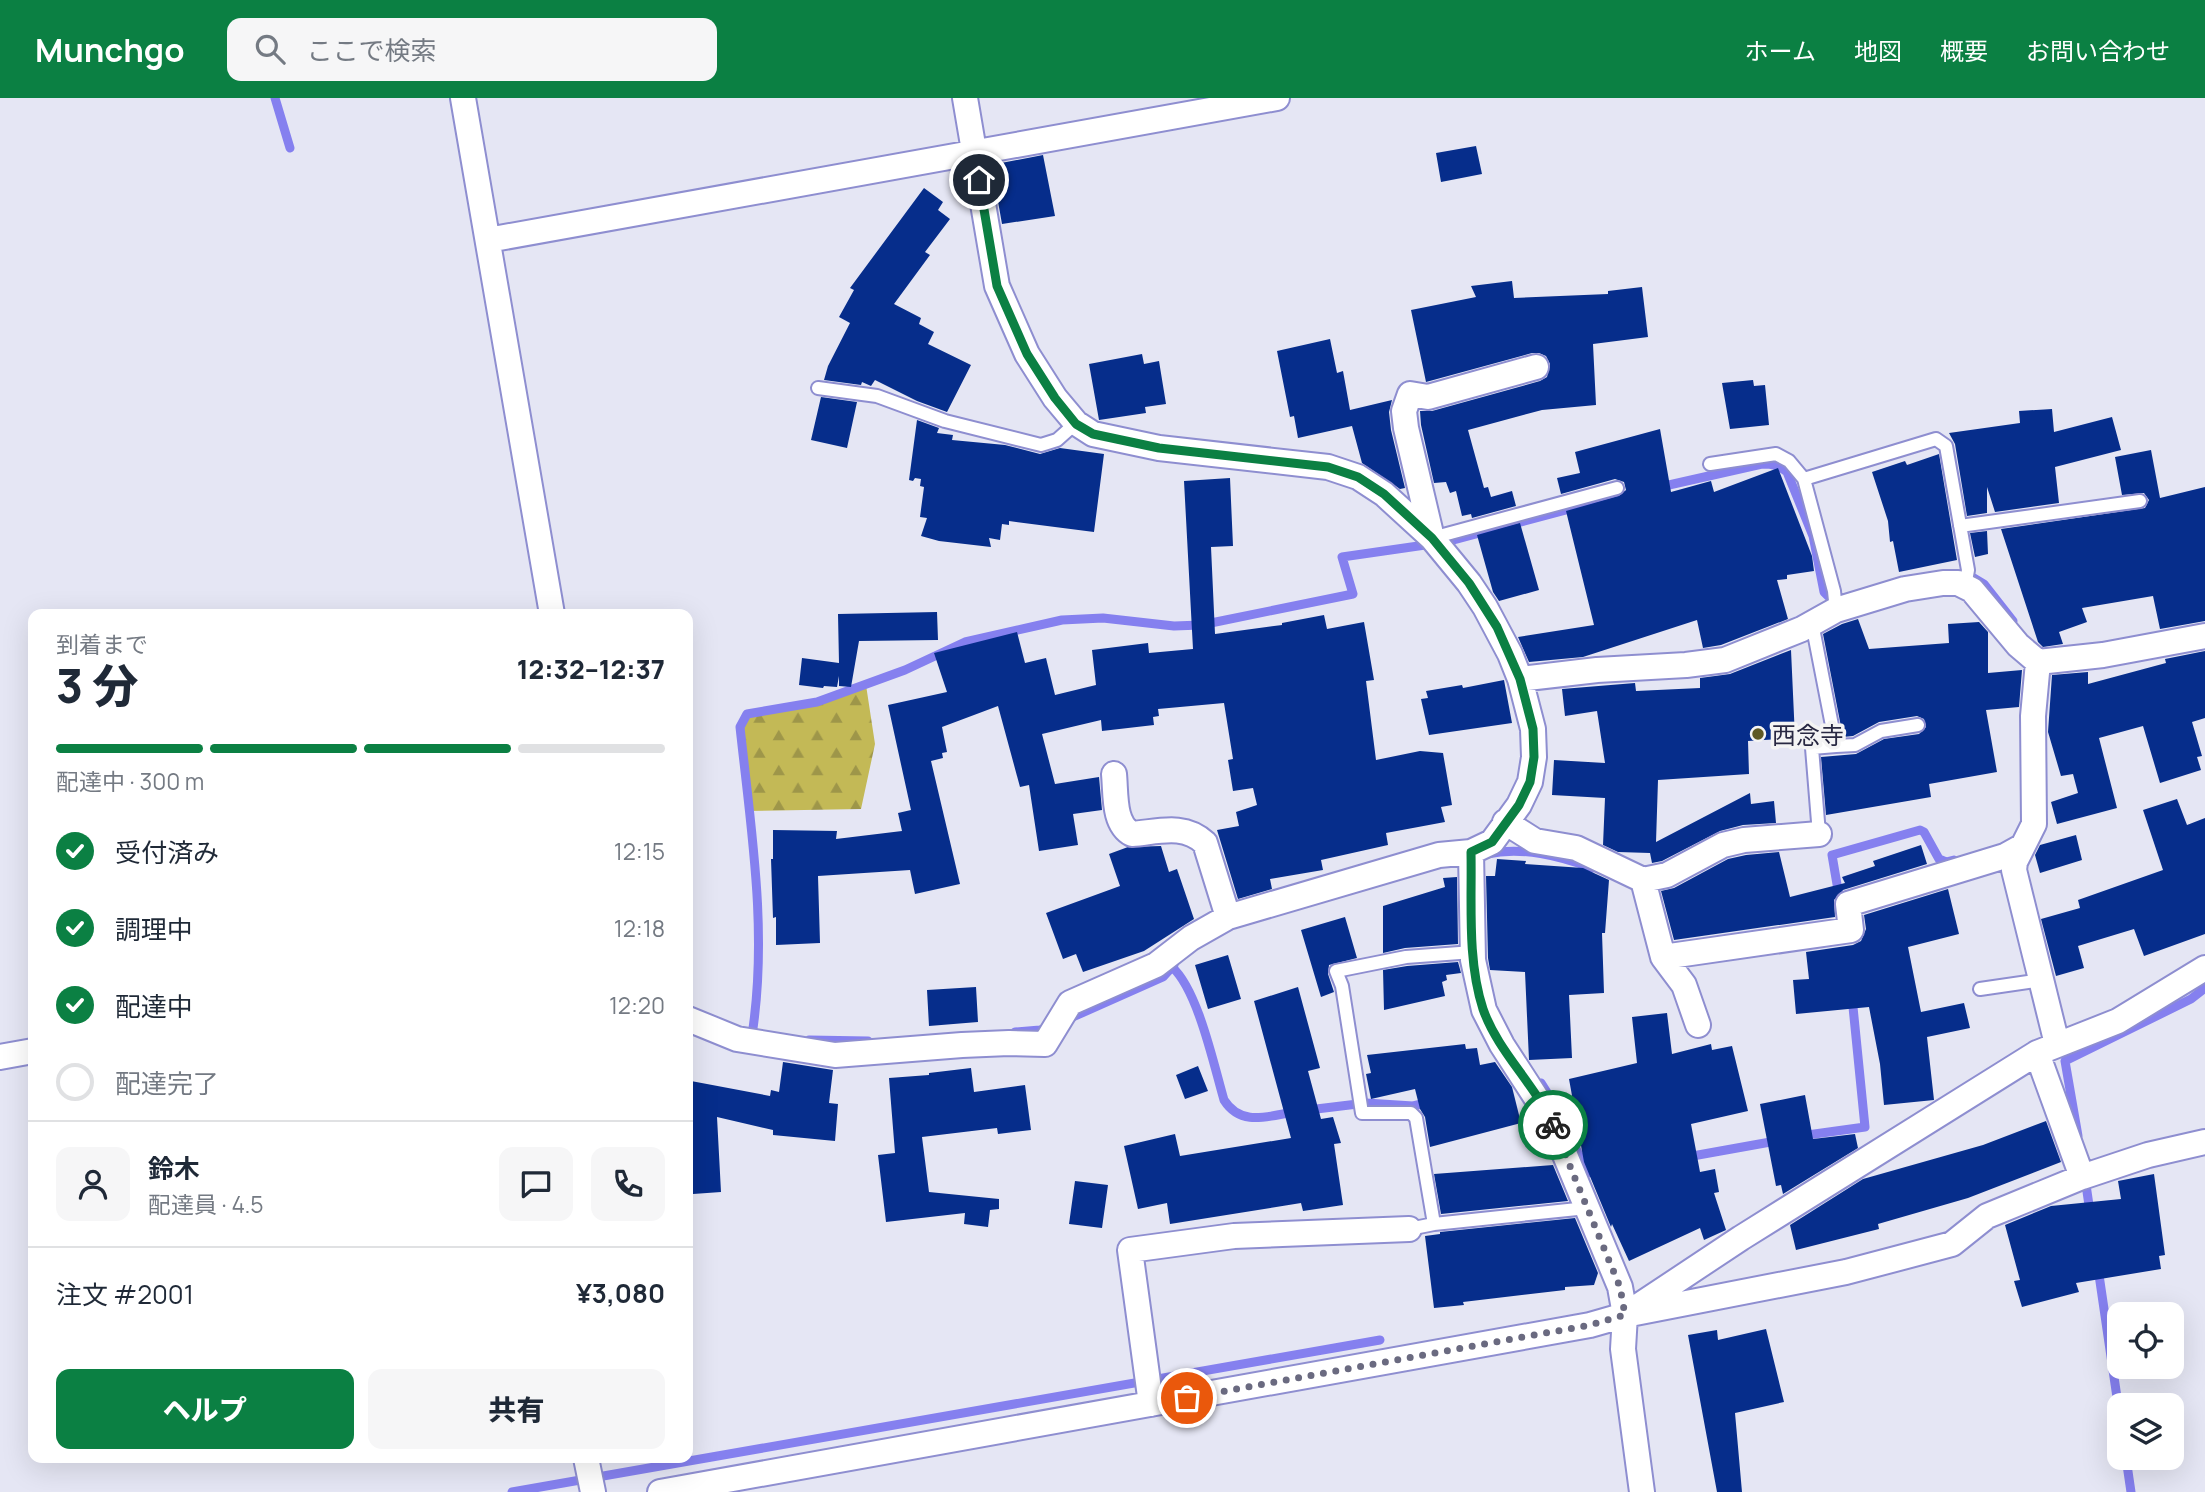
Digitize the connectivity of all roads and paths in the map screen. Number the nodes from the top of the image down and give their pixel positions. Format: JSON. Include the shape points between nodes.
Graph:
{"nodes":[{"id":1,"x":463,"y":98,"type":"edge"},
{"id":2,"x":965,"y":98,"type":"edge"},
{"id":3,"x":1277,"y":98,"type":"edge"},
{"id":4,"x":974,"y":153,"type":"junction"},
{"id":5,"x":488,"y":240,"type":"junction"},
{"id":6,"x":1536,"y":367,"type":"dead end"},
{"id":7,"x":818,"y":388,"type":"dead end"},
{"id":8,"x":1076,"y":424,"type":"junction"},
{"id":9,"x":1710,"y":464,"type":"dead end"},
{"id":10,"x":1804,"y":480,"type":"junction"},
{"id":11,"x":1617,"y":488,"type":"dead end"},
{"id":12,"x":2140,"y":501,"type":"dead end"},
{"id":13,"x":1960,"y":526,"type":"junction"},
{"id":14,"x":1432,"y":538,"type":"junction"},
{"id":15,"x":1965,"y":586,"type":"junction"},
{"id":16,"x":551,"y":609,"type":"edge"},
{"id":17,"x":1836,"y":610,"type":"junction"},
{"id":18,"x":1812,"y":623,"type":"junction"},
{"id":19,"x":2205,"y":636,"type":"edge"},
{"id":20,"x":2038,"y":662,"type":"junction"},
{"id":21,"x":1520,"y":679,"type":"junction"},
{"id":22,"x":1918,"y":725,"type":"dead end"},
{"id":23,"x":1836,"y":746,"type":"junction"},
{"id":24,"x":1114,"y":774,"type":"dead end"},
{"id":25,"x":1506,"y":822,"type":"junction"},
{"id":26,"x":1819,"y":834,"type":"joint"},
{"id":27,"x":2024,"y":846,"type":"junction"},
{"id":28,"x":1471,"y":852,"type":"junction"},
{"id":29,"x":1643,"y":880,"type":"junction"},
{"id":30,"x":1228,"y":917,"type":"junction"},
{"id":31,"x":1473,"y":952,"type":"junction"},
{"id":32,"x":1663,"y":957,"type":"junction"},
{"id":33,"x":2205,"y":968,"type":"edge"},
{"id":34,"x":2042,"y":980,"type":"junction"},
{"id":35,"x":1980,"y":989,"type":"dead end"},
{"id":36,"x":693,"y":1021,"type":"edge"},
{"id":37,"x":1698,"y":1025,"type":"dead end"},
{"id":38,"x":2047,"y":1049,"type":"junction"},
{"id":39,"x":28,"y":1052,"type":"edge"},
{"id":40,"x":0,"y":1057,"type":"edge"},
{"id":41,"x":2205,"y":1142,"type":"edge"},
{"id":42,"x":2082,"y":1177,"type":"junction"},
{"id":43,"x":1587,"y":1208,"type":"junction"},
{"id":44,"x":1434,"y":1224,"type":"junction"},
{"id":45,"x":1409,"y":1229,"type":"joint"},
{"id":46,"x":1625,"y":1315,"type":"junction"},
{"id":47,"x":1149,"y":1390,"type":"junction"},
{"id":48,"x":660,"y":1492,"type":"edge"},
{"id":49,"x":1642,"y":1492,"type":"edge"}],
"edges":[{"from":1,"to":5,"type":"street"},
{"from":2,"to":4,"type":"street"},
{"from":3,"to":4,"type":"street"},
{"from":4,"to":5,"type":"street"},
{"from":4,"to":8,"type":"street","via":[[997,286],[1027,354]]},
{"from":5,"to":16,"type":"street"},
{"from":6,"to":14,"type":"street","via":[[1428,397],[1410,394],[1404,411],[1406,428]]},
{"from":7,"to":8,"type":"lane","via":[[877,396],[945,421],[1041,445],[1058,440]]},
{"from":8,"to":14,"type":"street","via":[[1093,434],[1159,448],[1328,467],[1358,477],[1384,494]]},
{"from":9,"to":10,"type":"lane","via":[[1776,454],[1789,461]]},
{"from":10,"to":13,"type":"lane","via":[[1936,439],[1946,446]]},
{"from":10,"to":17,"type":"lane"},
{"from":11,"to":14,"type":"lane"},
{"from":12,"to":13,"type":"lane"},
{"from":13,"to":15,"type":"lane","via":[[1968,570]]},
{"from":14,"to":21,"type":"street","via":[[1485,607]]},
{"from":15,"to":17,"type":"street","via":[[1943,583],[1905,589]]},
{"from":15,"to":20,"type":"street"},
{"from":17,"to":18,"type":"street"},
{"from":18,"to":21,"type":"street","via":[[1725,660]]},
{"from":18,"to":23,"type":"lane"},
{"from":19,"to":20,"type":"street"},
{"from":20,"to":27,"type":"street","via":[[2034,824]]},
{"from":21,"to":25,"type":"street","via":[[1533,729],[1534,757],[1530,782]]},
{"from":22,"to":23,"type":"lane","via":[[1881,731],[1855,745]]},
{"from":23,"to":26,"type":"lane","via":[[1812,748]]},
{"from":24,"to":30,"type":"street","via":[[1119,825],[1126,831],[1184,830],[1205,843]]},
{"from":25,"to":28,"type":"street","via":[[1492,842]]},
{"from":25,"to":29,"type":"street","via":[[1535,841],[1576,848]]},
{"from":26,"to":29,"type":"street","via":[[1723,845],[1667,875]]},
{"from":27,"to":32,"type":"street","via":[[2005,856],[1848,904],[1851,930]]},
{"from":27,"to":34,"type":"street","via":[[2014,870]]},
{"from":28,"to":30,"type":"street","via":[[1439,855]]},
{"from":28,"to":31,"type":"street"},
{"from":29,"to":32,"type":"street"},
{"from":30,"to":36,"type":"street","via":[[1191,937],[1156,965],[1070,1003],[1045,1044],[835,1055],[737,1039]]},
{"from":31,"to":43,"type":"street","via":[[1484,1010],[1550,1119]]},
{"from":31,"to":44,"type":"lane","via":[[1406,957],[1336,971],[1362,1113],[1411,1113],[1416,1118]]},
{"from":32,"to":37,"type":"street","via":[[1684,985]]},
{"from":33,"to":38,"type":"street","via":[[2118,1021]]},
{"from":34,"to":35,"type":"lane"},
{"from":34,"to":38,"type":"street"},
{"from":38,"to":42,"type":"street"},
{"from":38,"to":46,"type":"street"},
{"from":39,"to":40,"type":"street"},
{"from":41,"to":42,"type":"street"},
{"from":42,"to":46,"type":"street","via":[[1987,1216],[1952,1244],[1846,1272]]},
{"from":43,"to":44,"type":"lane"},
{"from":43,"to":46,"type":"street","via":[[1620,1287]]},
{"from":44,"to":45,"type":"lane"},
{"from":45,"to":47,"type":"street","via":[[1234,1236],[1130,1250]]},
{"from":46,"to":47,"type":"street","via":[[1590,1325]]},
{"from":46,"to":49,"type":"street","via":[[1623,1349]]},
{"from":47,"to":48,"type":"street"}]}
